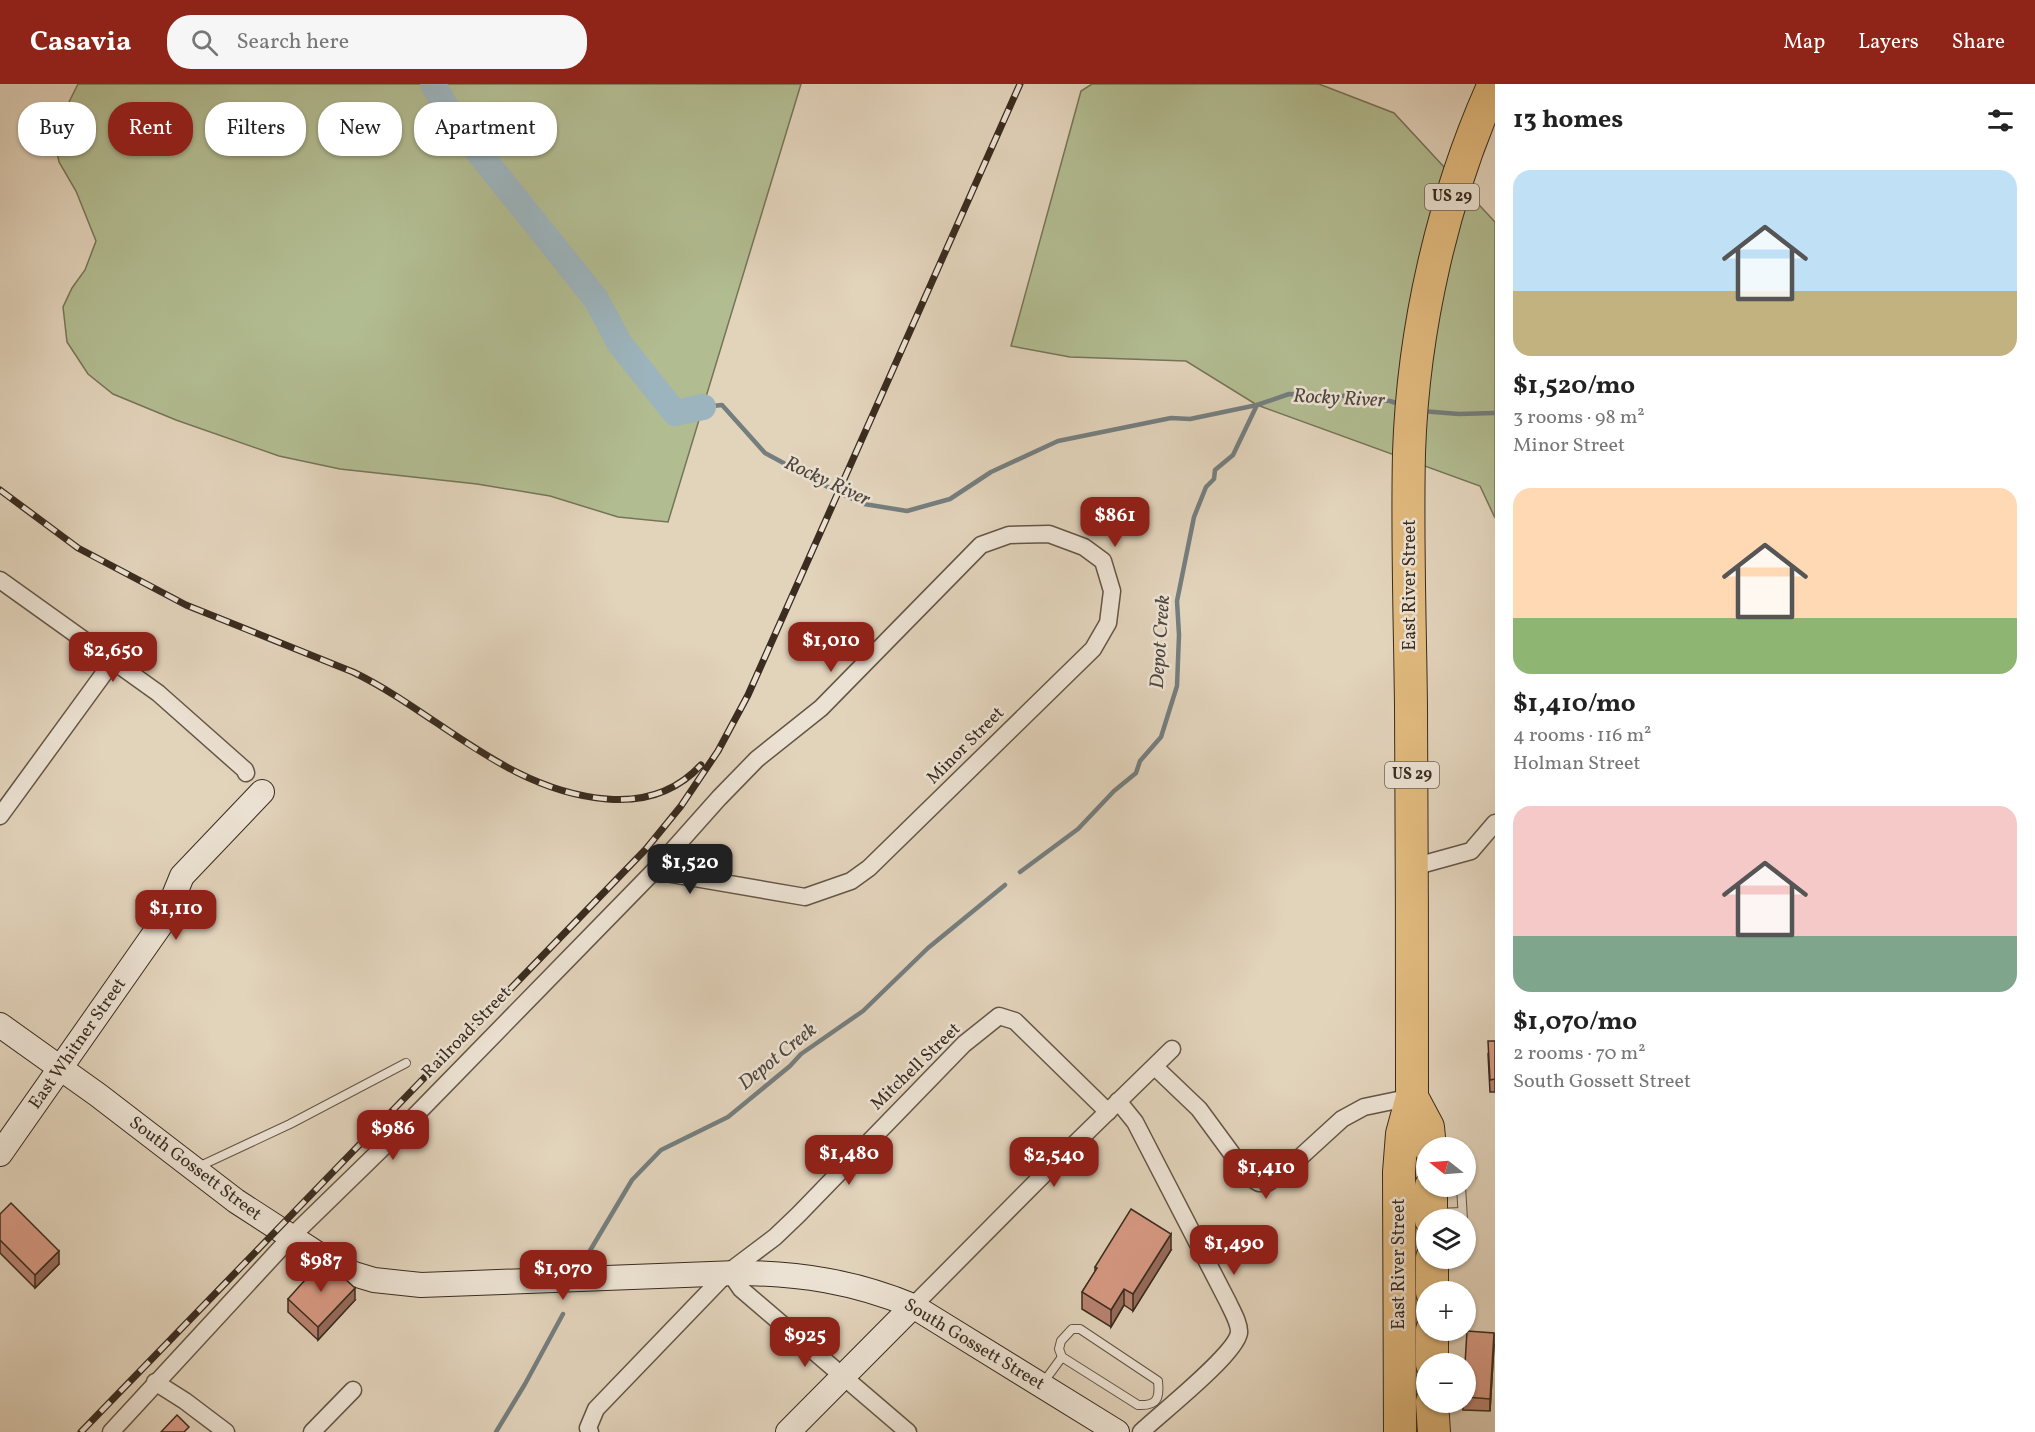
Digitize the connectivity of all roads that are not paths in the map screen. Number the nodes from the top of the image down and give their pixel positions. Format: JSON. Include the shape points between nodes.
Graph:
{"nodes":[{"id":1,"x":1494,"y":84,"type":"edge"},
{"id":2,"x":0,"y":580,"type":"edge"},
{"id":3,"x":113,"y":661,"type":"junction"},
{"id":4,"x":246,"y":773,"type":"dead end"},
{"id":5,"x":262,"y":792,"type":"dead end"},
{"id":6,"x":0,"y":816,"type":"edge"},
{"id":7,"x":1495,"y":823,"type":"edge"},
{"id":8,"x":1413,"y":867,"type":"junction"},
{"id":9,"x":654,"y":871,"type":"junction"},
{"id":10,"x":0,"y":1025,"type":"edge"},
{"id":11,"x":1172,"y":1048,"type":"dead end"},
{"id":12,"x":406,"y":1063,"type":"dead end"},
{"id":13,"x":1155,"y":1067,"type":"junction"},
{"id":14,"x":61,"y":1069,"type":"junction"},
{"id":15,"x":1412,"y":1097,"type":"junction"},
{"id":16,"x":1113,"y":1107,"type":"junction"},
{"id":17,"x":1429,"y":1137,"type":"edge"},
{"id":18,"x":0,"y":1154,"type":"edge"},
{"id":19,"x":194,"y":1168,"type":"junction"},
{"id":20,"x":290,"y":1238,"type":"junction"},
{"id":21,"x":730,"y":1273,"type":"junction"},
{"id":22,"x":913,"y":1306,"type":"junction"},
{"id":23,"x":1062,"y":1357,"type":"junction"},
{"id":24,"x":842,"y":1377,"type":"junction"},
{"id":25,"x":155,"y":1382,"type":"junction"},
{"id":26,"x":1041,"y":1385,"type":"junction"},
{"id":27,"x":353,"y":1390,"type":"dead end"},
{"id":28,"x":1138,"y":1405,"type":"junction"},
{"id":29,"x":1154,"y":1419,"type":"junction"},
{"id":30,"x":111,"y":1432,"type":"edge"},
{"id":31,"x":226,"y":1432,"type":"edge"},
{"id":32,"x":312,"y":1432,"type":"edge"},
{"id":33,"x":590,"y":1432,"type":"edge"},
{"id":34,"x":788,"y":1432,"type":"edge"},
{"id":35,"x":908,"y":1432,"type":"edge"},
{"id":36,"x":1117,"y":1432,"type":"edge"},
{"id":37,"x":1141,"y":1432,"type":"edge"},
{"id":38,"x":1400,"y":1432,"type":"edge"}],
"edges":[{"from":1,"to":8,"type":"highway","name":"East River Street","number":"US 29","via":[[1457,179],[1436,260],[1416,379],[1409,452]]},
{"from":2,"to":3,"type":"street"},
{"from":3,"to":4,"type":"street","via":[[158,693]]},
{"from":3,"to":6,"type":"street"},
{"from":5,"to":14,"type":"main road","name":"East Whitner Street","via":[[182,876],[164,920]]},
{"from":7,"to":8,"type":"street","via":[[1471,851]]},
{"from":8,"to":15,"type":"highway","name":"East River Street","number":"US 29"},
{"from":9,"to":9,"type":"street","name":"Minor Street","via":[[805,897],[851,881],[869,868],[1093,649],[1108,622],[1112,591],[1103,561],[1084,547],[1049,534],[1009,534],[981,545],[821,708],[757,759]]},
{"from":9,"to":20,"type":"street","name":"Railroad Street"},
{"from":10,"to":14,"type":"main road","name":"South Gossett Street"},
{"from":11,"to":13,"type":"street"},
{"from":12,"to":19,"type":"lane","via":[[290,1124]]},
{"from":13,"to":15,"type":"street","via":[[1199,1109],[1249,1177],[1259,1183],[1267,1183],[1284,1172],[1342,1119],[1364,1107]]},
{"from":13,"to":16,"type":"street"},
{"from":14,"to":18,"type":"main road","name":"East Whitner Street"},
{"from":14,"to":19,"type":"main road","name":"South Gossett Street"},
{"from":15,"to":17,"type":"highway","name":"East River Street","number":"US 29","via":[[1428,1127]]},
{"from":15,"to":38,"type":"highway","name":"East River Street","number":"US 29","via":[[1402,1134],[1399,1172]]},
{"from":16,"to":21,"type":"street","name":"Mitchell Street","via":[[1015,1021],[999,1016],[964,1044],[775,1237]]},
{"from":16,"to":22,"type":"street"},
{"from":16,"to":29,"type":"street","via":[[1134,1122],[1239,1330],[1236,1342],[1213,1367]]},
{"from":19,"to":20,"type":"main road","name":"South Gossett Street"},
{"from":20,"to":21,"type":"main road","name":"South Gossett Street","via":[[354,1274],[399,1284]]},
{"from":20,"to":25,"type":"street","name":"Railroad Street"},
{"from":21,"to":22,"type":"main road","name":"South Gossett Street","via":[[781,1273],[844,1283]]},
{"from":21,"to":24,"type":"street","via":[[741,1289]]},
{"from":21,"to":33,"type":"street","name":"Mitchell Street","via":[[596,1409]]},
{"from":22,"to":24,"type":"main road"},
{"from":22,"to":26,"type":"main road","name":"South Gossett Street"},
{"from":23,"to":26,"type":"lane"},
{"from":23,"to":28,"type":"lane"},
{"from":23,"to":28,"type":"lane","via":[[1061,1341],[1072,1329],[1080,1329],[1158,1381],[1155,1402]]},
{"from":24,"to":34,"type":"main road"},
{"from":24,"to":35,"type":"street"},
{"from":25,"to":30,"type":"street","name":"Railroad Street"},
{"from":25,"to":31,"type":"street"},
{"from":26,"to":36,"type":"main road","name":"South Gossett Street"},
{"from":27,"to":32,"type":"street"},
{"from":28,"to":29,"type":"lane"},
{"from":29,"to":37,"type":"street"}]}
